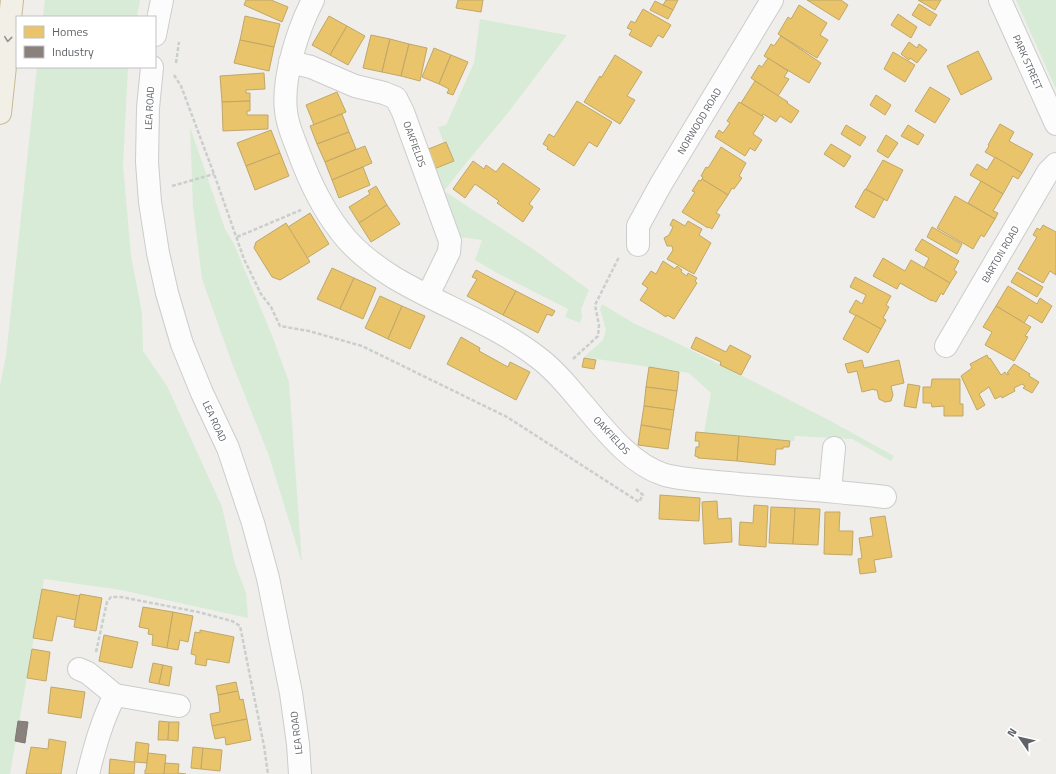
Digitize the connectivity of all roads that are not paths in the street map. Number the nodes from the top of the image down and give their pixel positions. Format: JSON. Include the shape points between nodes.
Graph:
{"nodes":[{"id":1,"x":12,"y":0,"type":"edge"},
{"id":2,"x":162,"y":0,"type":"edge"},
{"id":3,"x":313,"y":0,"type":"edge"},
{"id":4,"x":772,"y":0,"type":"edge"},
{"id":5,"x":1000,"y":0,"type":"edge"},
{"id":6,"x":156,"y":30,"type":"edge"},
{"id":7,"x":290,"y":62,"type":"junction"},
{"id":8,"x":152,"y":68,"type":"edge"},
{"id":9,"x":0,"y":113,"type":"edge"},
{"id":10,"x":1056,"y":124,"type":"edge"},
{"id":11,"x":1056,"y":164,"type":"edge"},
{"id":12,"x":638,"y":245,"type":"road end"},
{"id":13,"x":428,"y":295,"type":"junction"},
{"id":14,"x":946,"y":346,"type":"dead end"},
{"id":15,"x":834,"y":448,"type":"dead end"},
{"id":16,"x":830,"y":491,"type":"junction"},
{"id":17,"x":885,"y":497,"type":"dead end"},
{"id":18,"x":83,"y":671,"type":"road end"},
{"id":19,"x":115,"y":695,"type":"junction"},
{"id":20,"x":179,"y":706,"type":"dead end"},
{"id":21,"x":88,"y":774,"type":"edge"},
{"id":22,"x":300,"y":774,"type":"edge"}],
"edges":[{"from":1,"to":9,"type":"highway","one_way":true},
{"from":2,"to":6,"type":"street"},
{"from":3,"to":7,"type":"street","name":"OAKFIELDS"},
{"from":4,"to":12,"type":"street","name":"NORWOOD ROAD","via":[[638,226]]},
{"from":5,"to":10,"type":"street","name":"PARK STREET"},
{"from":7,"to":13,"type":"street","name":"OAKFIELDS","via":[[286,110],[290,129],[305,168],[328,214],[341,233],[367,258],[393,277]]},
{"from":7,"to":13,"type":"street","name":"OAKFIELDS","via":[[311,67],[355,86],[396,98],[450,241],[449,252]]},
{"from":8,"to":22,"type":"street","name":"LEA ROAD","via":[[147,162],[158,253],[182,344],[228,448],[253,523],[266,571],[291,693]]},
{"from":11,"to":14,"type":"street","name":"BARTON ROAD","via":[[1048,172]]},
{"from":13,"to":16,"type":"street","name":"OAKFIELDS","via":[[512,339],[541,359],[567,383],[623,450],[642,465],[664,474],[693,480]]},
{"from":15,"to":16,"type":"street"},
{"from":16,"to":17,"type":"street","name":"OAKFIELDS"},
{"from":18,"to":19,"type":"street"},
{"from":19,"to":20,"type":"street"},
{"from":19,"to":21,"type":"street","via":[[96,742]]}]}
